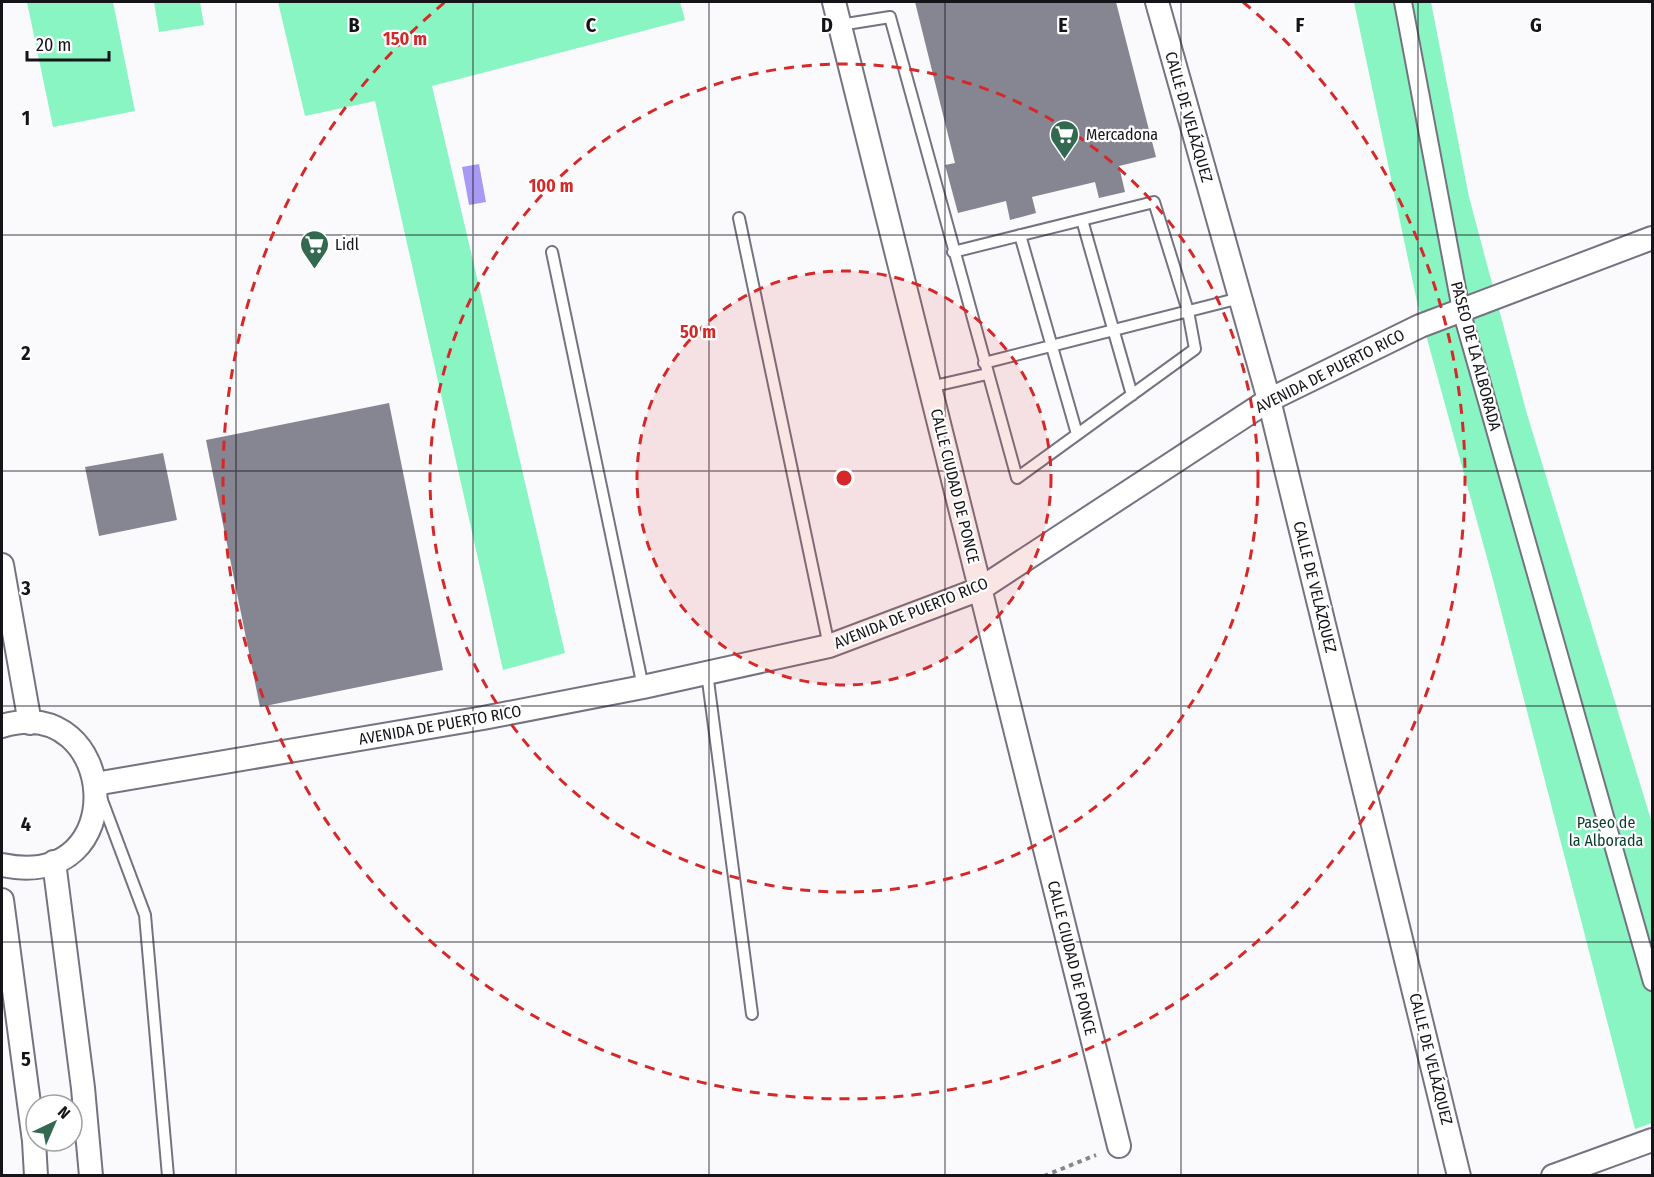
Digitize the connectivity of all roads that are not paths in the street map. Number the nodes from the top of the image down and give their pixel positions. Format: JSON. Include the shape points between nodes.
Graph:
{"nodes":[{"id":1,"x":834,"y":2,"type":"edge"},
{"id":2,"x":1157,"y":2,"type":"edge"},
{"id":3,"x":1403,"y":2,"type":"edge"},
{"id":4,"x":840,"y":25,"type":"junction"},
{"id":5,"x":740,"y":218,"type":"dead end"},
{"id":6,"x":1082,"y":220,"type":"junction"},
{"id":7,"x":1020,"y":235,"type":"junction"},
{"id":8,"x":1653,"y":238,"type":"edge"},
{"id":9,"x":552,"y":252,"type":"dead end"},
{"id":10,"x":953,"y":252,"type":"junction"},
{"id":11,"x":1240,"y":297,"type":"junction"},
{"id":12,"x":1461,"y":310,"type":"junction"},
{"id":13,"x":1188,"y":311,"type":"junction"},
{"id":14,"x":1113,"y":329,"type":"junction"},
{"id":15,"x":1052,"y":345,"type":"junction"},
{"id":16,"x":986,"y":368,"type":"junction"},
{"id":17,"x":930,"y":387,"type":"junction"},
{"id":18,"x":1132,"y":395,"type":"junction"},
{"id":19,"x":1269,"y":400,"type":"junction"},
{"id":20,"x":1077,"y":434,"type":"junction"},
{"id":21,"x":2,"y":565,"type":"edge"},
{"id":22,"x":981,"y":589,"type":"junction"},
{"id":23,"x":830,"y":646,"type":"junction"},
{"id":24,"x":706,"y":673,"type":"junction"},
{"id":25,"x":643,"y":687,"type":"junction"},
{"id":26,"x":30,"y":723,"type":"junction"},
{"id":27,"x":2,"y":726,"type":"edge"},
{"id":28,"x":95,"y":784,"type":"junction"},
{"id":29,"x":54,"y":862,"type":"junction"},
{"id":30,"x":2,"y":865,"type":"edge"},
{"id":31,"x":2,"y":900,"type":"edge"},
{"id":32,"x":1653,"y":982,"type":"edge"},
{"id":33,"x":752,"y":1014,"type":"dead end"},
{"id":34,"x":1653,"y":1140,"type":"edge"},
{"id":35,"x":1119,"y":1146,"type":"road end"},
{"id":36,"x":36,"y":1176,"type":"edge"},
{"id":37,"x":91,"y":1176,"type":"edge"},
{"id":38,"x":168,"y":1176,"type":"edge"},
{"id":39,"x":1459,"y":1176,"type":"edge"},
{"id":40,"x":1553,"y":1176,"type":"edge"}],
"edges":[{"from":1,"to":4,"type":"street","name":"CALLE CIUDAD DE PONCE"},
{"from":2,"to":11,"type":"street","name":"CALLE DE VELÁZQUEZ"},
{"from":3,"to":12,"type":"street","name":"PASEO DE LA ALBORADA"},
{"from":4,"to":10,"type":"lane","via":[[890,17]]},
{"from":4,"to":17,"type":"street","name":"CALLE CIUDAD DE PONCE"},
{"from":5,"to":23,"type":"lane"},
{"from":6,"to":7,"type":"lane"},
{"from":6,"to":13,"type":"lane","via":[[1154,202]]},
{"from":6,"to":14,"type":"lane"},
{"from":7,"to":10,"type":"lane"},
{"from":7,"to":15,"type":"lane"},
{"from":8,"to":12,"type":"street","name":"AVENIDA DE PUERTO RICO"},
{"from":9,"to":25,"type":"lane"},
{"from":10,"to":16,"type":"lane"},
{"from":11,"to":13,"type":"lane"},
{"from":11,"to":19,"type":"street","name":"CALLE DE VELÁZQUEZ"},
{"from":12,"to":19,"type":"street","name":"AVENIDA DE PUERTO RICO"},
{"from":12,"to":32,"type":"street","name":"PASEO DE LA ALBORADA"},
{"from":13,"to":14,"type":"lane"},
{"from":13,"to":18,"type":"lane","via":[[1196,349]]},
{"from":14,"to":15,"type":"lane"},
{"from":14,"to":18,"type":"lane"},
{"from":15,"to":16,"type":"lane"},
{"from":15,"to":20,"type":"lane"},
{"from":16,"to":17,"type":"lane"},
{"from":16,"to":20,"type":"lane","via":[[1017,478]]},
{"from":17,"to":22,"type":"street","name":"CALLE CIUDAD DE PONCE"},
{"from":18,"to":20,"type":"lane"},
{"from":19,"to":22,"type":"street","name":"AVENIDA DE PUERTO RICO"},
{"from":19,"to":39,"type":"street","name":"CALLE DE VELÁZQUEZ"},
{"from":21,"to":26,"type":"street"},
{"from":22,"to":23,"type":"street","name":"AVENIDA DE PUERTO RICO"},
{"from":22,"to":35,"type":"street","name":"CALLE CIUDAD DE PONCE"},
{"from":23,"to":24,"type":"street","name":"AVENIDA DE PUERTO RICO"},
{"from":24,"to":25,"type":"street","name":"AVENIDA DE PUERTO RICO"},
{"from":24,"to":33,"type":"lane"},
{"from":25,"to":28,"type":"street","name":"AVENIDA DE PUERTO RICO"},
{"from":26,"to":27,"type":"street"},
{"from":26,"to":28,"type":"street","via":[[63,733],[81,749]]},
{"from":28,"to":29,"type":"street","via":[[94,819],[83,840]]},
{"from":28,"to":38,"type":"lane","via":[[145,915]]},
{"from":29,"to":30,"type":"street","via":[[20,869]]},
{"from":29,"to":37,"type":"street"},
{"from":31,"to":36,"type":"street"},
{"from":34,"to":40,"type":"street"}]}
